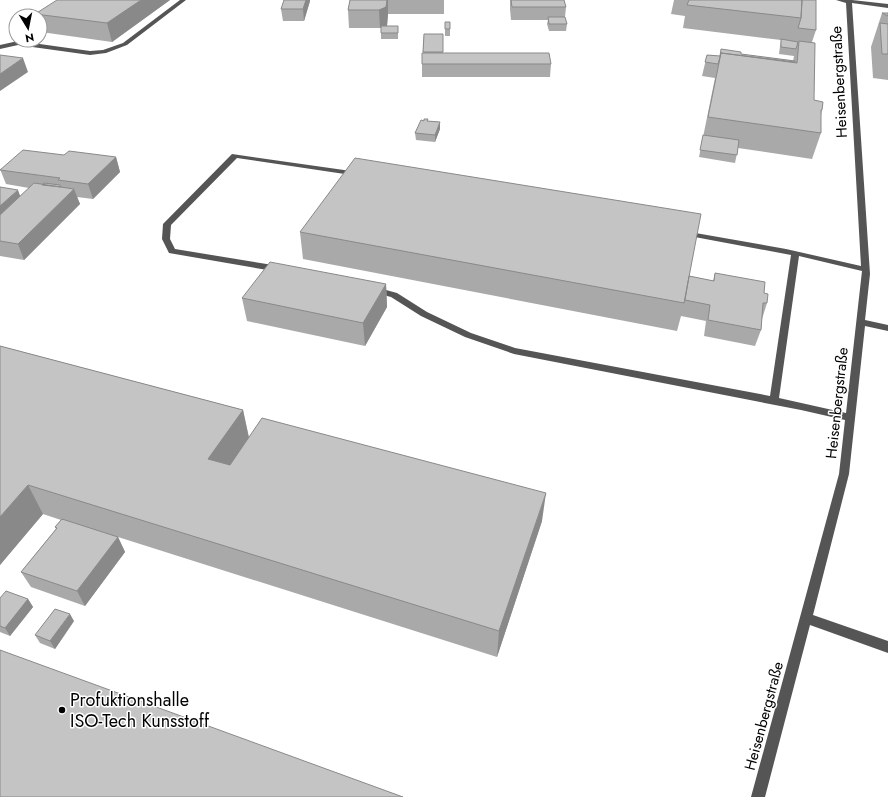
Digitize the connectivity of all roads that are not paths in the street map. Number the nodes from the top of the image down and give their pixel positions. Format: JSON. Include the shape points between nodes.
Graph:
{"nodes":[{"id":1,"x":183,"y":0,"type":"edge"},
{"id":2,"x":846,"y":0,"type":"edge"},
{"id":3,"x":888,"y":6,"type":"edge"},
{"id":4,"x":48,"y":46,"type":"edge"},
{"id":5,"x":368,"y":176,"type":"edge"},
{"id":6,"x":678,"y":232,"type":"edge"},
{"id":7,"x":795,"y":253,"type":"junction"},
{"id":8,"x":865,"y":269,"type":"junction"},
{"id":9,"x":287,"y":271,"type":"edge"},
{"id":10,"x":364,"y":288,"type":"edge"},
{"id":11,"x":860,"y":322,"type":"junction"},
{"id":12,"x":888,"y":328,"type":"edge"},
{"id":13,"x":774,"y":401,"type":"junction"},
{"id":14,"x":850,"y":418,"type":"junction"},
{"id":15,"x":806,"y":618,"type":"junction"},
{"id":16,"x":888,"y":647,"type":"edge"},
{"id":17,"x":758,"y":797,"type":"edge"}],
"edges":[{"from":1,"to":4,"type":"street","via":[[116,48],[90,53]]},
{"from":2,"to":3,"type":"street"},
{"from":2,"to":8,"type":"street","name":"Heisenbergstraße"},
{"from":5,"to":9,"type":"street","via":[[236,156],[167,224],[166,239],[172,251]]},
{"from":6,"to":7,"type":"street"},
{"from":7,"to":8,"type":"street"},
{"from":7,"to":13,"type":"street"},
{"from":8,"to":11,"type":"street","name":"Heisenbergstraße"},
{"from":10,"to":13,"type":"street","via":[[394,295],[424,314],[468,335],[514,351]]},
{"from":11,"to":12,"type":"street"},
{"from":11,"to":14,"type":"street","name":"Heisenbergstraße"},
{"from":13,"to":14,"type":"street"},
{"from":14,"to":15,"type":"street","name":"Heisenbergstraße","via":[[844,474]]},
{"from":15,"to":16,"type":"street"},
{"from":15,"to":17,"type":"street","name":"Heisenbergstraße"}]}
